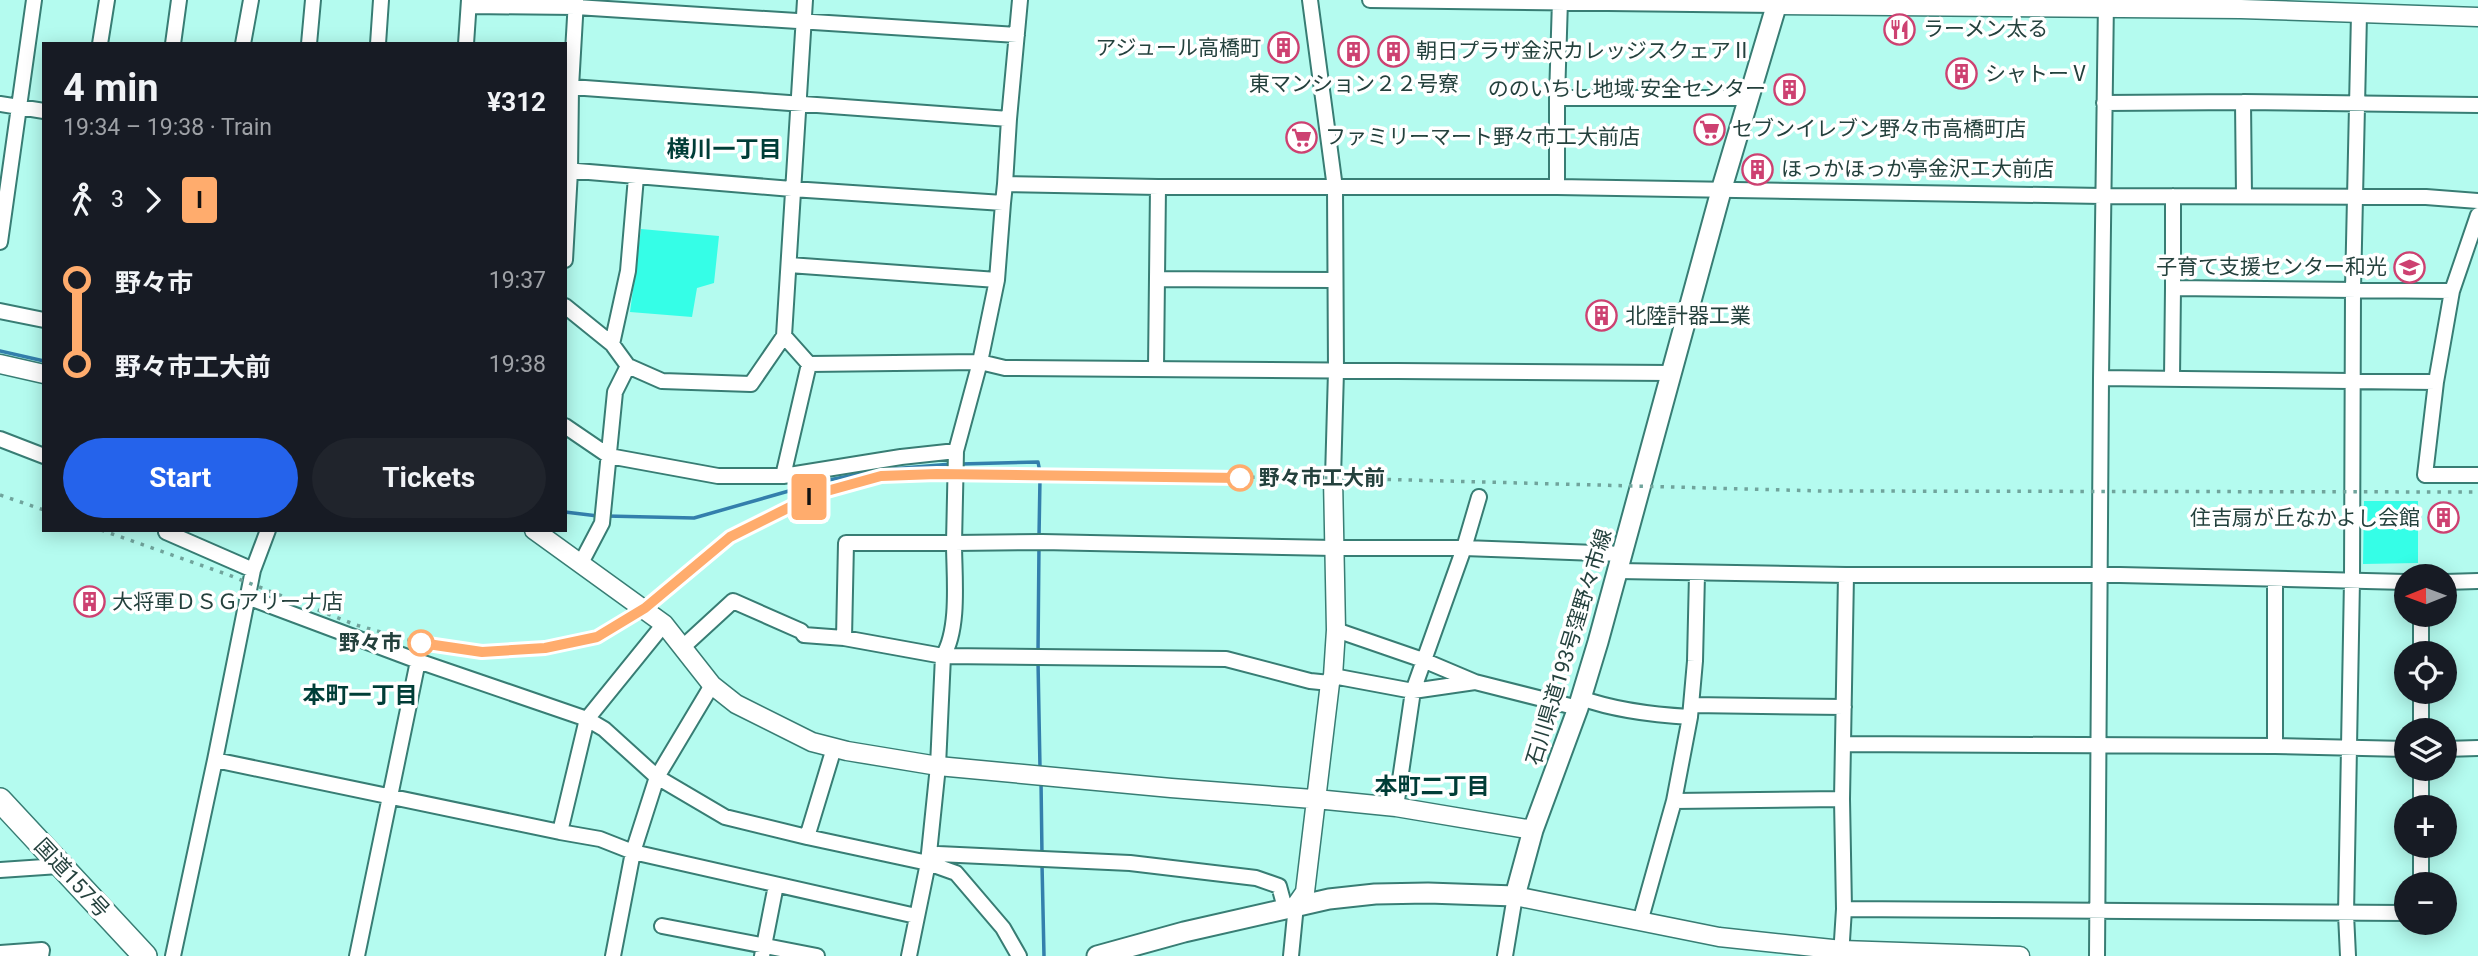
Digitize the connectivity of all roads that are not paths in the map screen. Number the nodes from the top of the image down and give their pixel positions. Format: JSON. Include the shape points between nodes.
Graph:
{"nodes":[{"id":1,"x":34,"y":0,"type":"edge"},
{"id":2,"x":107,"y":0,"type":"edge"},
{"id":3,"x":179,"y":0,"type":"edge"},
{"id":4,"x":251,"y":0,"type":"edge"},
{"id":5,"x":313,"y":0,"type":"edge"},
{"id":6,"x":381,"y":0,"type":"edge"},
{"id":7,"x":805,"y":0,"type":"edge"},
{"id":8,"x":1020,"y":0,"type":"edge"},
{"id":9,"x":1310,"y":0,"type":"edge"},
{"id":10,"x":1370,"y":0,"type":"edge"},
{"id":11,"x":1560,"y":2,"type":"edge"},
{"id":12,"x":1671,"y":2,"type":"edge"},
{"id":13,"x":1777,"y":2,"type":"edge"},
{"id":14,"x":469,"y":3,"type":"edge"},
{"id":15,"x":576,"y":4,"type":"edge"},
{"id":16,"x":2106,"y":4,"type":"edge"},
{"id":17,"x":2359,"y":7,"type":"edge"},
{"id":18,"x":2478,"y":17,"type":"edge"},
{"id":19,"x":804,"y":22,"type":"junction"},
{"id":20,"x":1017,"y":35,"type":"junction"},
{"id":21,"x":100,"y":42,"type":"edge"},
{"id":22,"x":173,"y":42,"type":"edge"},
{"id":23,"x":243,"y":42,"type":"edge"},
{"id":24,"x":309,"y":42,"type":"edge"},
{"id":25,"x":378,"y":42,"type":"edge"},
{"id":26,"x":466,"y":42,"type":"edge"},
{"id":27,"x":568,"y":86,"type":"edge"},
{"id":28,"x":1557,"y":98,"type":"junction"},
{"id":29,"x":1748,"y":98,"type":"junction"},
{"id":30,"x":2243,"y":102,"type":"junction"},
{"id":31,"x":2104,"y":103,"type":"junction"},
{"id":32,"x":0,"y":104,"type":"edge"},
{"id":33,"x":2357,"y":104,"type":"junction"},
{"id":34,"x":800,"y":105,"type":"junction"},
{"id":35,"x":2478,"y":105,"type":"edge"},
{"id":36,"x":19,"y":107,"type":"junction"},
{"id":37,"x":42,"y":111,"type":"edge"},
{"id":38,"x":1009,"y":119,"type":"junction"},
{"id":39,"x":568,"y":171,"type":"edge"},
{"id":40,"x":636,"y":177,"type":"junction"},
{"id":41,"x":1005,"y":184,"type":"junction"},
{"id":42,"x":1158,"y":187,"type":"junction"},
{"id":43,"x":1557,"y":187,"type":"junction"},
{"id":44,"x":1335,"y":188,"type":"junction"},
{"id":45,"x":792,"y":189,"type":"junction"},
{"id":46,"x":1721,"y":191,"type":"junction"},
{"id":47,"x":2102,"y":196,"type":"junction"},
{"id":48,"x":2173,"y":196,"type":"junction"},
{"id":49,"x":2244,"y":196,"type":"junction"},
{"id":50,"x":2356,"y":197,"type":"junction"},
{"id":51,"x":567,"y":201,"type":"edge"},
{"id":52,"x":2478,"y":201,"type":"edge"},
{"id":53,"x":1003,"y":203,"type":"junction"},
{"id":54,"x":2478,"y":215,"type":"edge"},
{"id":55,"x":0,"y":242,"type":"edge"},
{"id":56,"x":789,"y":265,"type":"junction"},
{"id":57,"x":1157,"y":279,"type":"junction"},
{"id":58,"x":997,"y":280,"type":"junction"},
{"id":59,"x":1335,"y":280,"type":"junction"},
{"id":60,"x":2173,"y":288,"type":"junction"},
{"id":61,"x":2353,"y":289,"type":"junction"},
{"id":62,"x":2452,"y":291,"type":"junction"},
{"id":63,"x":567,"y":308,"type":"edge"},
{"id":64,"x":0,"y":310,"type":"edge"},
{"id":65,"x":42,"y":320,"type":"edge"},
{"id":66,"x":784,"y":336,"type":"junction"},
{"id":67,"x":612,"y":344,"type":"junction"},
{"id":68,"x":980,"y":362,"type":"junction"},
{"id":69,"x":0,"y":364,"type":"edge"},
{"id":70,"x":809,"y":364,"type":"junction"},
{"id":71,"x":628,"y":366,"type":"junction"},
{"id":72,"x":1156,"y":368,"type":"junction"},
{"id":73,"x":1336,"y":371,"type":"junction"},
{"id":74,"x":1671,"y":373,"type":"junction"},
{"id":75,"x":42,"y":374,"type":"edge"},
{"id":76,"x":2101,"y":378,"type":"junction"},
{"id":77,"x":2172,"y":378,"type":"junction"},
{"id":78,"x":2353,"y":379,"type":"junction"},
{"id":79,"x":2436,"y":382,"type":"junction"},
{"id":80,"x":567,"y":427,"type":"edge"},
{"id":81,"x":0,"y":439,"type":"edge"},
{"id":82,"x":42,"y":455,"type":"edge"},
{"id":83,"x":609,"y":456,"type":"junction"},
{"id":84,"x":956,"y":460,"type":"junction"},
{"id":85,"x":2478,"y":475,"type":"edge"},
{"id":86,"x":783,"y":476,"type":"junction"},
{"id":87,"x":1333,"y":478,"type":"joint"},
{"id":88,"x":1479,"y":497,"type":"dead end"},
{"id":89,"x":166,"y":532,"type":"edge"},
{"id":90,"x":267,"y":532,"type":"edge"},
{"id":91,"x":537,"y":532,"type":"edge"},
{"id":92,"x":954,"y":543,"type":"junction"},
{"id":93,"x":1334,"y":548,"type":"junction"},
{"id":94,"x":1464,"y":548,"type":"junction"},
{"id":95,"x":1620,"y":562,"type":"junction"},
{"id":96,"x":581,"y":563,"type":"junction"},
{"id":97,"x":253,"y":570,"type":"junction"},
{"id":98,"x":1697,"y":574,"type":"junction"},
{"id":99,"x":1846,"y":575,"type":"junction"},
{"id":100,"x":2098,"y":576,"type":"junction"},
{"id":101,"x":2275,"y":579,"type":"junction"},
{"id":102,"x":2352,"y":580,"type":"junction"},
{"id":103,"x":2478,"y":581,"type":"edge"},
{"id":104,"x":2394,"y":582,"type":"edge"},
{"id":105,"x":2457,"y":582,"type":"edge"},
{"id":106,"x":247,"y":597,"type":"junction"},
{"id":107,"x":664,"y":624,"type":"junction"},
{"id":108,"x":1336,"y":630,"type":"junction"},
{"id":109,"x":844,"y":638,"type":"junction"},
{"id":110,"x":684,"y":646,"type":"junction"},
{"id":111,"x":943,"y":656,"type":"junction"},
{"id":112,"x":1423,"y":660,"type":"junction"},
{"id":113,"x":418,"y":661,"type":"junction"},
{"id":114,"x":1331,"y":680,"type":"junction"},
{"id":115,"x":1475,"y":682,"type":"junction"},
{"id":116,"x":712,"y":685,"type":"junction"},
{"id":117,"x":1413,"y":691,"type":"junction"},
{"id":118,"x":1579,"y":703,"type":"junction"},
{"id":119,"x":1844,"y":707,"type":"junction"},
{"id":120,"x":1691,"y":711,"type":"junction"},
{"id":121,"x":587,"y":719,"type":"junction"},
{"id":122,"x":1843,"y":744,"type":"junction"},
{"id":123,"x":2100,"y":745,"type":"junction"},
{"id":124,"x":2275,"y":746,"type":"junction"},
{"id":125,"x":834,"y":748,"type":"junction"},
{"id":126,"x":2478,"y":748,"type":"edge"},
{"id":127,"x":2350,"y":749,"type":"junction"},
{"id":128,"x":2394,"y":749,"type":"edge"},
{"id":129,"x":2457,"y":749,"type":"edge"},
{"id":130,"x":215,"y":760,"type":"junction"},
{"id":131,"x":938,"y":766,"type":"junction"},
{"id":132,"x":657,"y":777,"type":"junction"},
{"id":133,"x":390,"y":796,"type":"junction"},
{"id":134,"x":1316,"y":799,"type":"junction"},
{"id":135,"x":1842,"y":799,"type":"junction"},
{"id":136,"x":0,"y":800,"type":"edge"},
{"id":137,"x":1674,"y":801,"type":"junction"},
{"id":138,"x":1395,"y":807,"type":"junction"},
{"id":139,"x":1533,"y":830,"type":"junction"},
{"id":140,"x":560,"y":832,"type":"junction"},
{"id":141,"x":807,"y":836,"type":"junction"},
{"id":142,"x":633,"y":852,"type":"junction"},
{"id":143,"x":928,"y":863,"type":"junction"},
{"id":144,"x":59,"y":866,"type":"junction"},
{"id":145,"x":0,"y":870,"type":"edge"},
{"id":146,"x":776,"y":885,"type":"junction"},
{"id":147,"x":1515,"y":896,"type":"junction"},
{"id":148,"x":1290,"y":907,"type":"junction"},
{"id":149,"x":1844,"y":909,"type":"junction"},
{"id":150,"x":2098,"y":912,"type":"junction"},
{"id":151,"x":2394,"y":913,"type":"edge"},
{"id":152,"x":2346,"y":914,"type":"junction"},
{"id":153,"x":916,"y":916,"type":"junction"},
{"id":154,"x":1640,"y":922,"type":"junction"},
{"id":155,"x":662,"y":926,"type":"dead end"},
{"id":156,"x":763,"y":951,"type":"edge"},
{"id":157,"x":0,"y":953,"type":"edge"},
{"id":158,"x":1841,"y":953,"type":"edge"},
{"id":159,"x":41,"y":956,"type":"edge"},
{"id":160,"x":145,"y":956,"type":"edge"},
{"id":161,"x":173,"y":956,"type":"edge"},
{"id":162,"x":357,"y":956,"type":"edge"},
{"id":163,"x":613,"y":956,"type":"edge"},
{"id":164,"x":817,"y":956,"type":"edge"},
{"id":165,"x":909,"y":956,"type":"edge"},
{"id":166,"x":1019,"y":956,"type":"edge"},
{"id":167,"x":1097,"y":956,"type":"edge"},
{"id":168,"x":1291,"y":956,"type":"edge"},
{"id":169,"x":1505,"y":956,"type":"edge"},
{"id":170,"x":2020,"y":956,"type":"edge"},
{"id":171,"x":2097,"y":956,"type":"edge"},
{"id":172,"x":2348,"y":956,"type":"edge"}],
"edges":[{"from":1,"to":36,"type":"street"},
{"from":2,"to":21,"type":"street"},
{"from":3,"to":22,"type":"street"},
{"from":4,"to":23,"type":"street"},
{"from":5,"to":24,"type":"street"},
{"from":6,"to":25,"type":"street"},
{"from":7,"to":19,"type":"street"},
{"from":8,"to":20,"type":"street"},
{"from":9,"to":44,"type":"street"},
{"from":10,"to":11,"type":"street"},
{"from":11,"to":12,"type":"street"},
{"from":11,"to":28,"type":"street"},
{"from":12,"to":13,"type":"street"},
{"from":13,"to":16,"type":"street"},
{"from":13,"to":29,"type":"main road","name":"石川県道193号窪野々市線"},
{"from":14,"to":15,"type":"street"},
{"from":14,"to":26,"type":"street"},
{"from":15,"to":19,"type":"street"},
{"from":15,"to":27,"type":"street"},
{"from":16,"to":17,"type":"street"},
{"from":16,"to":31,"type":"street"},
{"from":17,"to":18,"type":"street"},
{"from":17,"to":33,"type":"street"},
{"from":19,"to":20,"type":"street"},
{"from":19,"to":34,"type":"street"},
{"from":20,"to":38,"type":"street"},
{"from":27,"to":34,"type":"street"},
{"from":27,"to":39,"type":"street"},
{"from":28,"to":29,"type":"street"},
{"from":28,"to":43,"type":"street"},
{"from":29,"to":46,"type":"main road","name":"石川県道193号窪野々市線"},
{"from":30,"to":31,"type":"street"},
{"from":30,"to":33,"type":"street"},
{"from":30,"to":49,"type":"street"},
{"from":31,"to":47,"type":"street"},
{"from":32,"to":36,"type":"street"},
{"from":33,"to":35,"type":"street"},
{"from":33,"to":50,"type":"street"},
{"from":34,"to":38,"type":"street"},
{"from":34,"to":45,"type":"street"},
{"from":36,"to":37,"type":"street"},
{"from":36,"to":55,"type":"street"},
{"from":38,"to":41,"type":"street"},
{"from":39,"to":40,"type":"street"},
{"from":39,"to":51,"type":"street"},
{"from":40,"to":45,"type":"street"},
{"from":40,"to":67,"type":"street","via":[[628,271]]},
{"from":41,"to":42,"type":"street"},
{"from":41,"to":53,"type":"street"},
{"from":42,"to":44,"type":"street"},
{"from":42,"to":57,"type":"street"},
{"from":43,"to":44,"type":"street"},
{"from":43,"to":46,"type":"street"},
{"from":44,"to":59,"type":"street"},
{"from":45,"to":53,"type":"street"},
{"from":45,"to":56,"type":"street"},
{"from":46,"to":47,"type":"street"},
{"from":46,"to":74,"type":"main road","name":"石川県道193号窪野々市線"},
{"from":47,"to":48,"type":"street"},
{"from":47,"to":76,"type":"street"},
{"from":48,"to":49,"type":"street"},
{"from":48,"to":60,"type":"street"},
{"from":49,"to":50,"type":"street"},
{"from":50,"to":52,"type":"street"},
{"from":50,"to":61,"type":"street"},
{"from":53,"to":58,"type":"street"},
{"from":54,"to":62,"type":"street"},
{"from":56,"to":58,"type":"street"},
{"from":56,"to":66,"type":"street"},
{"from":57,"to":59,"type":"street"},
{"from":57,"to":72,"type":"street"},
{"from":58,"to":68,"type":"street"},
{"from":59,"to":73,"type":"street"},
{"from":60,"to":61,"type":"street"},
{"from":60,"to":77,"type":"street"},
{"from":61,"to":62,"type":"street"},
{"from":61,"to":78,"type":"street"},
{"from":62,"to":79,"type":"street"},
{"from":63,"to":67,"type":"street"},
{"from":64,"to":65,"type":"street"},
{"from":66,"to":70,"type":"street"},
{"from":66,"to":71,"type":"street","via":[[751,384],[662,380]]},
{"from":67,"to":71,"type":"street"},
{"from":68,"to":70,"type":"street"},
{"from":68,"to":72,"type":"street","via":[[1006,368]]},
{"from":68,"to":84,"type":"street"},
{"from":69,"to":75,"type":"street"},
{"from":70,"to":86,"type":"street"},
{"from":71,"to":83,"type":"street","via":[[615,392]]},
{"from":72,"to":73,"type":"street"},
{"from":73,"to":74,"type":"street"},
{"from":73,"to":87,"type":"street"},
{"from":74,"to":95,"type":"main road","name":"石川県道193号窪野々市線"},
{"from":76,"to":77,"type":"street"},
{"from":76,"to":100,"type":"street"},
{"from":77,"to":78,"type":"street"},
{"from":78,"to":79,"type":"street"},
{"from":78,"to":102,"type":"street"},
{"from":79,"to":85,"type":"street","via":[[2425,475]]},
{"from":80,"to":83,"type":"street"},
{"from":81,"to":82,"type":"street"},
{"from":83,"to":86,"type":"street","via":[[718,476]]},
{"from":83,"to":96,"type":"street","via":[[603,518]]},
{"from":84,"to":86,"type":"street","via":[[901,457]]},
{"from":84,"to":92,"type":"street"},
{"from":87,"to":93,"type":"street"},
{"from":88,"to":94,"type":"street"},
{"from":89,"to":97,"type":"street"},
{"from":90,"to":97,"type":"street"},
{"from":91,"to":96,"type":"street"},
{"from":92,"to":93,"type":"street"},
{"from":92,"to":109,"type":"street","via":[[846,543]]},
{"from":92,"to":111,"type":"street","via":[[954,603],[949,646]]},
{"from":93,"to":94,"type":"street"},
{"from":93,"to":108,"type":"street"},
{"from":94,"to":95,"type":"street"},
{"from":94,"to":112,"type":"street"},
{"from":95,"to":98,"type":"street"},
{"from":95,"to":118,"type":"main road","name":"石川県道193号窪野々市線"},
{"from":96,"to":107,"type":"street"},
{"from":97,"to":106,"type":"street"},
{"from":98,"to":99,"type":"street"},
{"from":98,"to":120,"type":"street"},
{"from":99,"to":100,"type":"street"},
{"from":99,"to":119,"type":"street"},
{"from":100,"to":101,"type":"street"},
{"from":100,"to":123,"type":"street"},
{"from":101,"to":102,"type":"street"},
{"from":101,"to":124,"type":"street"},
{"from":102,"to":104,"type":"street"},
{"from":102,"to":127,"type":"street"},
{"from":103,"to":105,"type":"street"},
{"from":106,"to":113,"type":"street"},
{"from":106,"to":130,"type":"street"},
{"from":107,"to":110,"type":"street"},
{"from":107,"to":121,"type":"street"},
{"from":108,"to":112,"type":"street"},
{"from":108,"to":114,"type":"street"},
{"from":109,"to":110,"type":"street","via":[[804,635],[733,601]]},
{"from":109,"to":111,"type":"street"},
{"from":110,"to":116,"type":"street"},
{"from":111,"to":114,"type":"street","via":[[1226,659],[1310,681]]},
{"from":111,"to":131,"type":"street"},
{"from":112,"to":115,"type":"street"},
{"from":112,"to":117,"type":"street"},
{"from":113,"to":121,"type":"street"},
{"from":113,"to":133,"type":"street"},
{"from":114,"to":117,"type":"street"},
{"from":114,"to":134,"type":"street"},
{"from":115,"to":117,"type":"street"},
{"from":115,"to":118,"type":"street"},
{"from":116,"to":125,"type":"street","via":[[736,704],[812,742]]},
{"from":116,"to":132,"type":"street"},
{"from":117,"to":138,"type":"street"},
{"from":118,"to":120,"type":"street","via":[[1671,716]]},
{"from":118,"to":139,"type":"main road","name":"石川県道193号窪野々市線"},
{"from":119,"to":120,"type":"street"},
{"from":119,"to":122,"type":"street"},
{"from":120,"to":137,"type":"street"},
{"from":121,"to":132,"type":"street"},
{"from":121,"to":140,"type":"street"},
{"from":122,"to":123,"type":"street"},
{"from":122,"to":135,"type":"street"},
{"from":123,"to":124,"type":"street"},
{"from":123,"to":150,"type":"street"},
{"from":124,"to":127,"type":"street"},
{"from":125,"to":131,"type":"street"},
{"from":125,"to":141,"type":"street"},
{"from":126,"to":129,"type":"street"},
{"from":127,"to":128,"type":"street"},
{"from":127,"to":152,"type":"street"},
{"from":130,"to":133,"type":"street"},
{"from":130,"to":161,"type":"street"},
{"from":131,"to":134,"type":"street"},
{"from":131,"to":143,"type":"street"},
{"from":132,"to":141,"type":"street","via":[[725,817]]},
{"from":132,"to":142,"type":"street"},
{"from":133,"to":140,"type":"street"},
{"from":133,"to":162,"type":"street"},
{"from":134,"to":138,"type":"street"},
{"from":134,"to":148,"type":"street","via":[[1305,892]]},
{"from":135,"to":137,"type":"street"},
{"from":135,"to":149,"type":"street"},
{"from":136,"to":144,"type":"highway","name":"国道157号"},
{"from":137,"to":154,"type":"street"},
{"from":138,"to":139,"type":"street"},
{"from":139,"to":147,"type":"main road","name":"石川県道193号窪野々市線"},
{"from":140,"to":142,"type":"street","via":[[600,839]]},
{"from":141,"to":143,"type":"street"},
{"from":142,"to":146,"type":"street"},
{"from":142,"to":163,"type":"street"},
{"from":143,"to":148,"type":"street","via":[[938,853],[1130,863],[1256,878],[1279,886]]},
{"from":143,"to":153,"type":"street"},
{"from":143,"to":166,"type":"street","via":[[957,873],[1003,928]]},
{"from":144,"to":145,"type":"street"},
{"from":144,"to":160,"type":"highway","name":"国道157号"},
{"from":146,"to":153,"type":"street"},
{"from":146,"to":156,"type":"street"},
{"from":147,"to":148,"type":"main road","via":[[1375,894]]},
{"from":147,"to":154,"type":"street"},
{"from":147,"to":169,"type":"street"},
{"from":148,"to":167,"type":"main road"},
{"from":148,"to":168,"type":"street"},
{"from":149,"to":150,"type":"street"},
{"from":149,"to":158,"type":"street"},
{"from":150,"to":152,"type":"street"},
{"from":150,"to":171,"type":"street"},
{"from":151,"to":152,"type":"street"},
{"from":152,"to":172,"type":"street"},
{"from":153,"to":165,"type":"street"},
{"from":154,"to":158,"type":"street"},
{"from":155,"to":156,"type":"street"},
{"from":156,"to":164,"type":"street"},
{"from":157,"to":159,"type":"street","via":[[42,950]]},
{"from":158,"to":170,"type":"street"}]}
